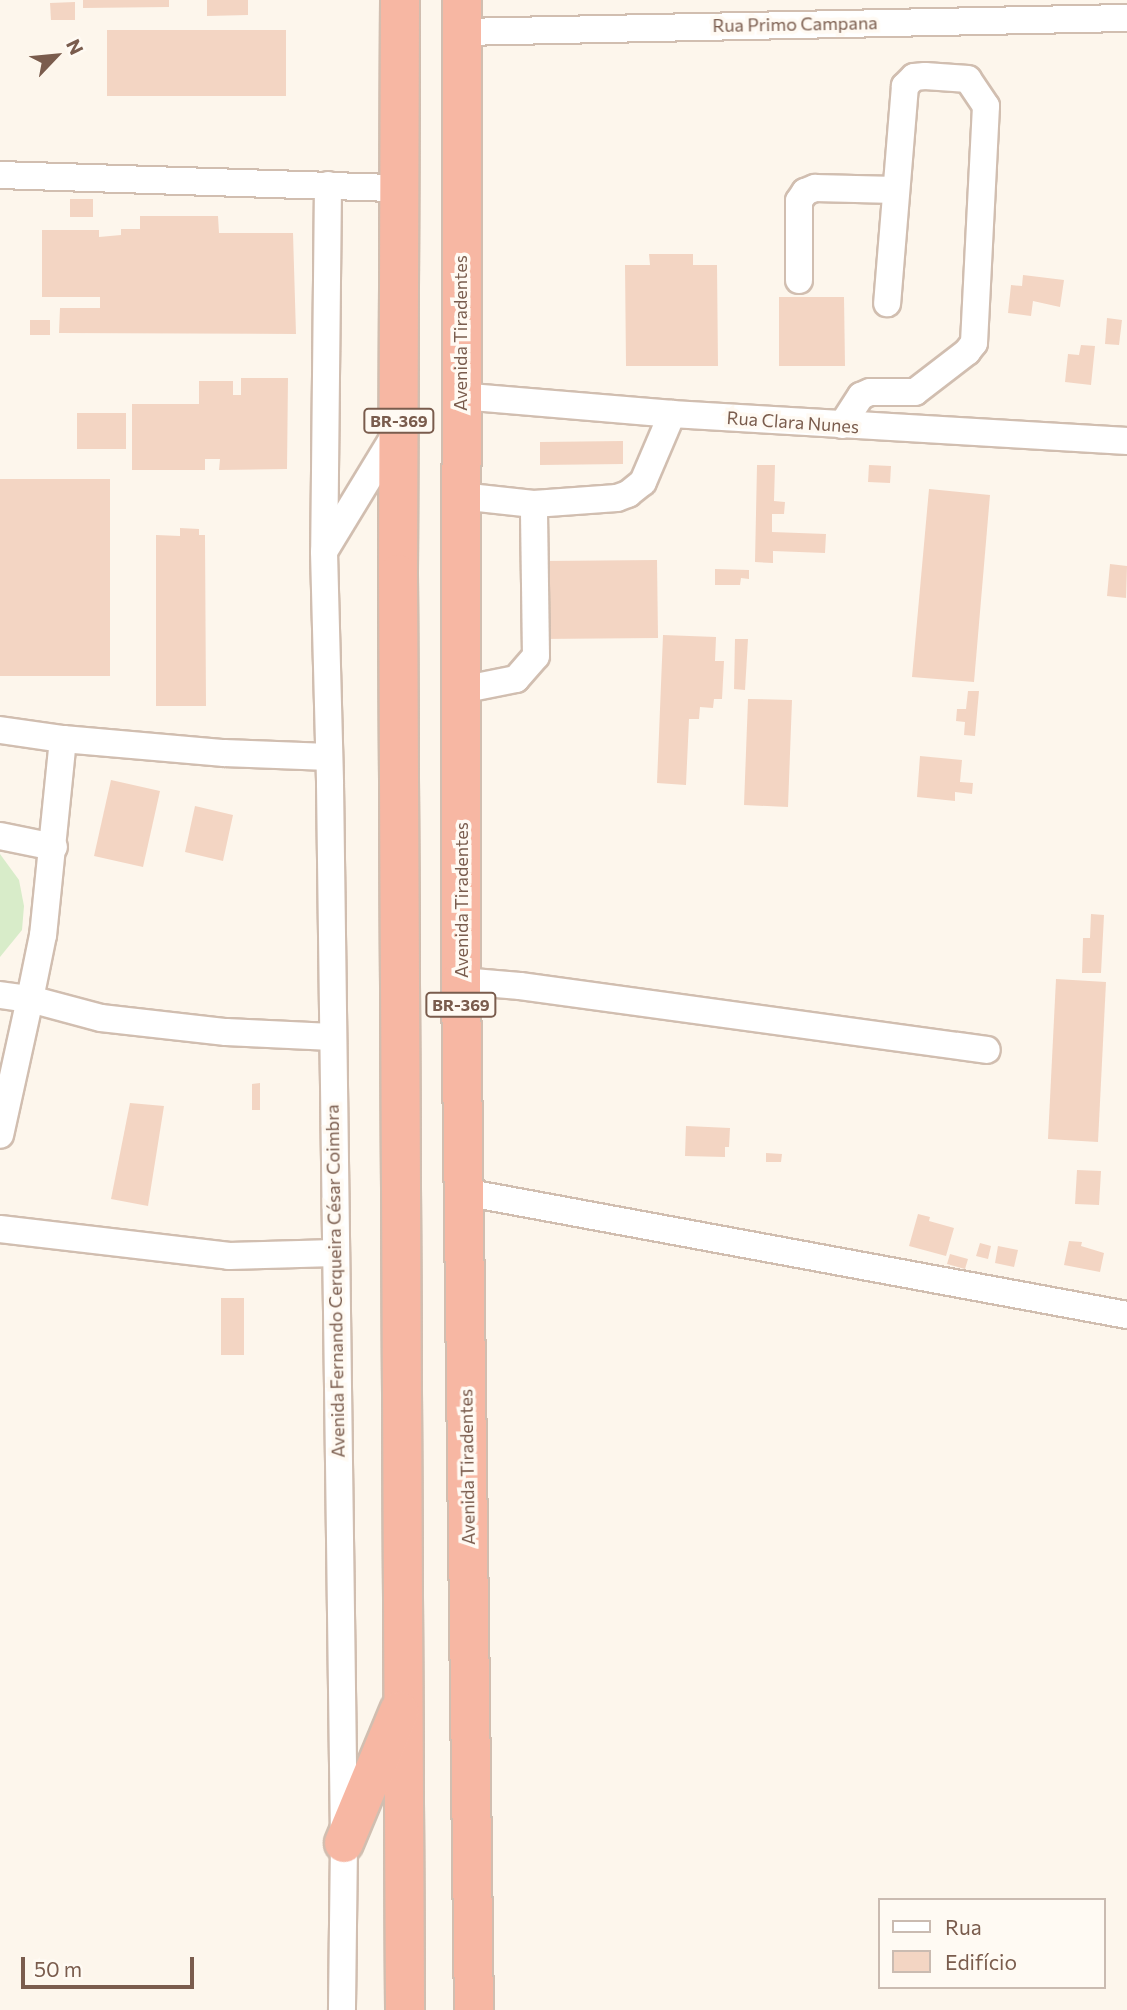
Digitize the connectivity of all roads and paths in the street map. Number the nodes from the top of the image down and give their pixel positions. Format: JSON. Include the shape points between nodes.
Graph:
{"nodes":[{"id":1,"x":400,"y":0,"type":"edge"},
{"id":2,"x":462,"y":16,"type":"edge"},
{"id":3,"x":1127,"y":18,"type":"edge"},
{"id":4,"x":0,"y":175,"type":"edge"},
{"id":5,"x":328,"y":185,"type":"junction"},
{"id":6,"x":400,"y":188,"type":"junction"},
{"id":7,"x":896,"y":190,"type":"junction"},
{"id":8,"x":799,"y":280,"type":"dead end"},
{"id":9,"x":887,"y":303,"type":"dead end"},
{"id":10,"x":459,"y":396,"type":"junction"},
{"id":11,"x":672,"y":414,"type":"junction"},
{"id":12,"x":842,"y":425,"type":"junction"},
{"id":13,"x":399,"y":429,"type":"junction"},
{"id":14,"x":1127,"y":441,"type":"edge"},
{"id":15,"x":460,"y":496,"type":"junction"},
{"id":16,"x":534,"y":504,"type":"junction"},
{"id":17,"x":324,"y":552,"type":"junction"},
{"id":18,"x":461,"y":690,"type":"junction"},
{"id":19,"x":0,"y":730,"type":"edge"},
{"id":20,"x":63,"y":739,"type":"junction"},
{"id":21,"x":329,"y":757,"type":"junction"},
{"id":22,"x":0,"y":836,"type":"edge"},
{"id":23,"x":54,"y":847,"type":"junction"},
{"id":24,"x":461,"y":981,"type":"junction"},
{"id":25,"x":0,"y":995,"type":"edge"},
{"id":26,"x":30,"y":999,"type":"junction"},
{"id":27,"x":332,"y":1037,"type":"junction"},
{"id":28,"x":987,"y":1050,"type":"dead end"},
{"id":29,"x":0,"y":1135,"type":"edge"},
{"id":30,"x":464,"y":1192,"type":"junction"},
{"id":31,"x":0,"y":1229,"type":"edge"},
{"id":32,"x":335,"y":1253,"type":"junction"},
{"id":33,"x":1127,"y":1315,"type":"edge"},
{"id":34,"x":406,"y":1696,"type":"junction"},
{"id":35,"x":344,"y":1843,"type":"junction"},
{"id":36,"x":342,"y":2010,"type":"edge"},
{"id":37,"x":405,"y":2010,"type":"edge"},
{"id":38,"x":474,"y":2010,"type":"edge"}],
"edges":[{"from":1,"to":6,"type":"highway","number":"BR-369"},
{"from":2,"to":3,"type":"street","name":"Rua Primo Campana"},
{"from":2,"to":10,"type":"highway","name":"Avenida Tiradentes","number":"BR-369"},
{"from":4,"to":5,"type":"street"},
{"from":5,"to":6,"type":"street"},
{"from":5,"to":17,"type":"street","name":"Avenida Fernando Cerqueira César Coimbra"},
{"from":6,"to":13,"type":"highway","number":"BR-369"},
{"from":7,"to":8,"type":"street","via":[[816,188],[805,192],[799,201]]},
{"from":7,"to":9,"type":"street"},
{"from":7,"to":12,"type":"street","via":[[905,86],[914,77],[968,79],[986,106],[974,343],[915,392],[861,396]]},
{"from":10,"to":11,"type":"street","name":"Rua Clara Nunes"},
{"from":10,"to":15,"type":"highway","name":"Avenida Tiradentes","number":"BR-369"},
{"from":11,"to":12,"type":"street","name":"Rua Clara Nunes"},
{"from":11,"to":16,"type":"street","via":[[643,482],[628,494]]},
{"from":12,"to":14,"type":"street","name":"Rua Clara Nunes"},
{"from":13,"to":17,"type":"street"},
{"from":13,"to":34,"type":"highway","number":"BR-369"},
{"from":15,"to":16,"type":"street"},
{"from":15,"to":18,"type":"highway","name":"Avenida Tiradentes","number":"BR-369"},
{"from":16,"to":18,"type":"street","via":[[536,656],[516,679]]},
{"from":17,"to":21,"type":"street","name":"Avenida Fernando Cerqueira César Coimbra"},
{"from":18,"to":24,"type":"highway","name":"Avenida Tiradentes","number":"BR-369"},
{"from":19,"to":20,"type":"street"},
{"from":20,"to":21,"type":"street"},
{"from":20,"to":23,"type":"street"},
{"from":21,"to":27,"type":"street","name":"Avenida Fernando Cerqueira César Coimbra"},
{"from":22,"to":23,"type":"street"},
{"from":23,"to":26,"type":"street"},
{"from":24,"to":28,"type":"street"},
{"from":24,"to":30,"type":"highway","name":"Avenida Tiradentes","number":"BR-369"},
{"from":25,"to":26,"type":"street"},
{"from":26,"to":27,"type":"street","via":[[101,1018],[226,1032]]},
{"from":26,"to":29,"type":"street"},
{"from":27,"to":32,"type":"street","name":"Avenida Fernando Cerqueira César Coimbra"},
{"from":30,"to":33,"type":"street"},
{"from":30,"to":38,"type":"highway","name":"Avenida Tiradentes","number":"BR-369"},
{"from":31,"to":32,"type":"street","via":[[229,1256]]},
{"from":32,"to":35,"type":"street","name":"Avenida Fernando Cerqueira César Coimbra"},
{"from":34,"to":35,"type":"highway"},
{"from":34,"to":37,"type":"highway","number":"BR-369"},
{"from":35,"to":36,"type":"street","name":"Avenida Fernando Cerqueira César Coimbra"}]}
